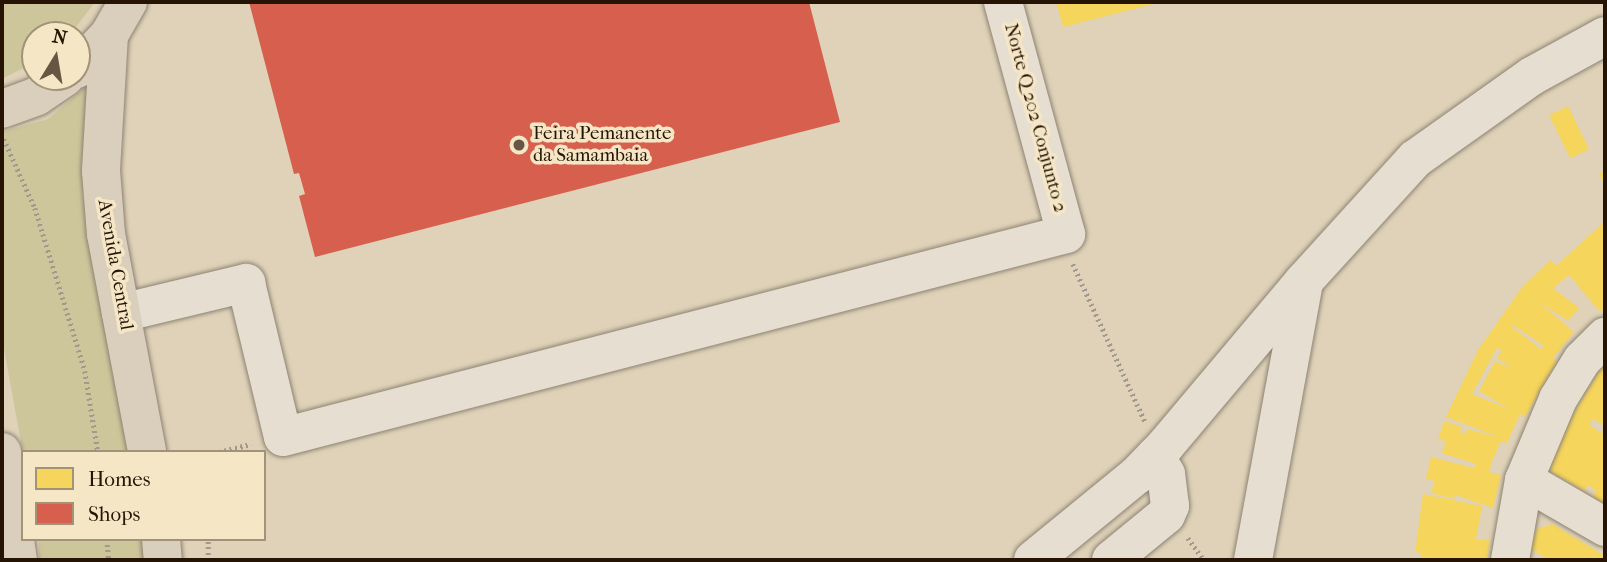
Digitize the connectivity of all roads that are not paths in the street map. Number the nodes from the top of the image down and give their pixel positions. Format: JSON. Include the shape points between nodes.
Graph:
{"nodes":[{"id":1,"x":1003,"y":2,"type":"edge"},
{"id":2,"x":125,"y":12,"type":"edge"},
{"id":3,"x":1605,"y":36,"type":"edge"},
{"id":4,"x":91,"y":52,"type":"edge"},
{"id":5,"x":44,"y":91,"type":"edge"},
{"id":6,"x":2,"y":109,"type":"edge"},
{"id":7,"x":1304,"y":281,"type":"junction"},
{"id":8,"x":121,"y":313,"type":"junction"},
{"id":9,"x":1605,"y":337,"type":"edge"},
{"id":10,"x":147,"y":450,"type":"edge"},
{"id":11,"x":1160,"y":451,"type":"junction"},
{"id":12,"x":2,"y":452,"type":"edge"},
{"id":13,"x":1524,"y":480,"type":"junction"},
{"id":14,"x":1605,"y":527,"type":"edge"},
{"id":15,"x":161,"y":541,"type":"edge"},
{"id":16,"x":18,"y":560,"type":"edge"},
{"id":17,"x":163,"y":560,"type":"edge"},
{"id":18,"x":1033,"y":560,"type":"edge"},
{"id":19,"x":1111,"y":560,"type":"edge"},
{"id":20,"x":1253,"y":560,"type":"edge"},
{"id":21,"x":1510,"y":560,"type":"edge"}],
"edges":[{"from":1,"to":8,"type":"street","name":"Norte Q 202 Conjunto 2","via":[[1066,234],[283,437],[246,283]]},
{"from":2,"to":4,"type":"main road"},
{"from":2,"to":8,"type":"main road","name":"Avenida Central","via":[[101,172],[106,234]]},
{"from":3,"to":7,"type":"street","via":[[1532,76],[1415,159]]},
{"from":5,"to":6,"type":"main road"},
{"from":7,"to":11,"type":"street"},
{"from":7,"to":20,"type":"street"},
{"from":8,"to":10,"type":"main road","name":"Avenida Central"},
{"from":9,"to":13,"type":"street","via":[[1582,360],[1558,398]]},
{"from":11,"to":18,"type":"street"},
{"from":11,"to":19,"type":"street","via":[[1171,491],[1166,515]]},
{"from":12,"to":16,"type":"main road"},
{"from":13,"to":14,"type":"street"},
{"from":13,"to":21,"type":"street"},
{"from":15,"to":17,"type":"main road"}]}
